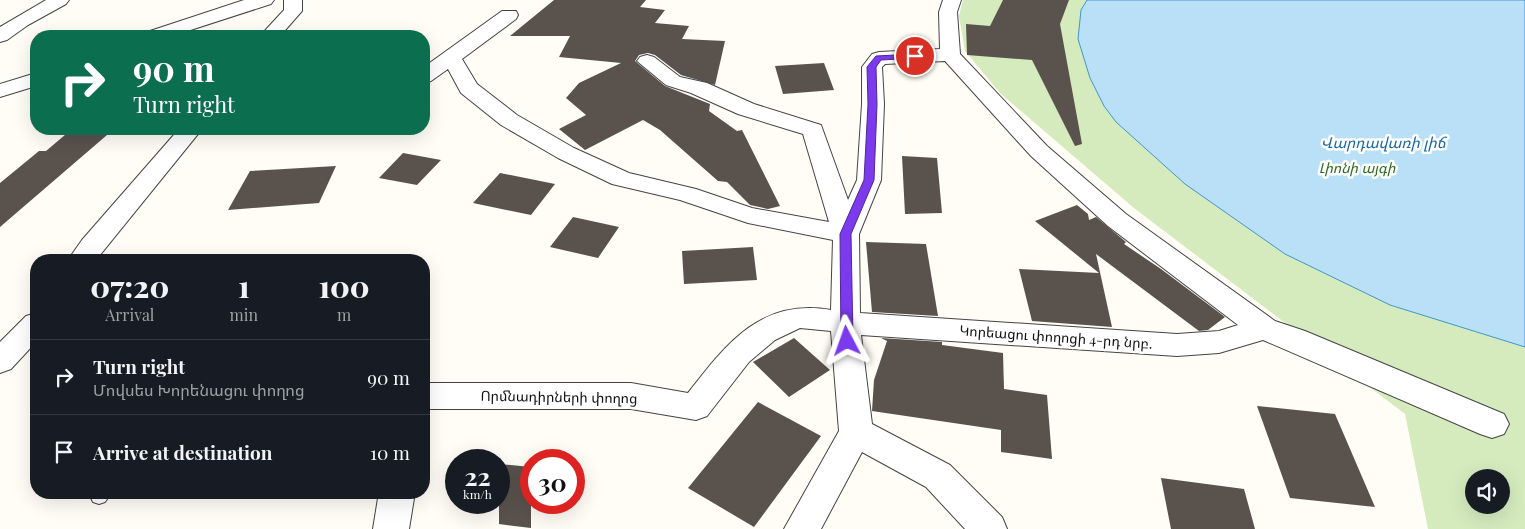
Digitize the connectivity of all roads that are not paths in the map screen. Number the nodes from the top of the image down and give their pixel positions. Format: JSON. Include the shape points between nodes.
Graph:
{"nodes":[{"id":1,"x":60,"y":0,"type":"edge"},
{"id":2,"x":265,"y":0,"type":"edge"},
{"id":3,"x":293,"y":0,"type":"edge"},
{"id":4,"x":952,"y":0,"type":"edge"},
{"id":5,"x":509,"y":15,"type":"dead end"},
{"id":6,"x":171,"y":30,"type":"edge"},
{"id":7,"x":276,"y":30,"type":"edge"},
{"id":8,"x":0,"y":36,"type":"edge"},
{"id":9,"x":950,"y":55,"type":"junction"},
{"id":10,"x":450,"y":56,"type":"junction"},
{"id":11,"x":647,"y":61,"type":"dead end"},
{"id":12,"x":430,"y":72,"type":"edge"},
{"id":13,"x":30,"y":80,"type":"edge"},
{"id":14,"x":0,"y":91,"type":"edge"},
{"id":15,"x":185,"y":135,"type":"edge"},
{"id":16,"x":846,"y":234,"type":"junction"},
{"id":17,"x":86,"y":254,"type":"edge"},
{"id":18,"x":845,"y":323,"type":"junction"},
{"id":19,"x":1264,"y":329,"type":"junction"},
{"id":20,"x":30,"y":330,"type":"edge"},
{"id":21,"x":0,"y":361,"type":"edge"},
{"id":22,"x":430,"y":396,"type":"edge"},
{"id":23,"x":1492,"y":424,"type":"dead end"},
{"id":24,"x":856,"y":432,"type":"junction"},
{"id":25,"x":396,"y":499,"type":"edge"},
{"id":26,"x":391,"y":529,"type":"edge"},
{"id":27,"x":802,"y":529,"type":"edge"},
{"id":28,"x":989,"y":529,"type":"edge"}],
"edges":[{"from":1,"to":8,"type":"street"},
{"from":2,"to":6,"type":"street"},
{"from":3,"to":7,"type":"street","via":[[293,11]]},
{"from":4,"to":9,"type":"street","via":[[948,12]]},
{"from":5,"to":10,"type":"street"},
{"from":9,"to":16,"type":"street","via":[[879,58],[872,67],[869,180]]},
{"from":9,"to":19,"type":"street","via":[[1039,151],[1117,220]]},
{"from":10,"to":12,"type":"street"},
{"from":10,"to":16,"type":"street","via":[[469,88],[509,120],[566,153],[621,179],[687,194],[748,215]]},
{"from":11,"to":16,"type":"street","via":[[673,80],[746,109],[813,130]]},
{"from":13,"to":14,"type":"street"},
{"from":15,"to":17,"type":"street"},
{"from":16,"to":18,"type":"street"},
{"from":18,"to":19,"type":"street","name":"Կորեացու փողոցի 4-րդ նրբ.","via":[[1177,344],[1219,342]]},
{"from":18,"to":22,"type":"street","name":"Որմնադիրների փողոց","via":[[796,318],[761,333],[725,369],[696,407],[631,396]]},
{"from":18,"to":24,"type":"street"},
{"from":19,"to":23,"type":"street"},
{"from":20,"to":21,"type":"street"},
{"from":24,"to":27,"type":"street"},
{"from":24,"to":28,"type":"street","via":[[938,476]]},
{"from":25,"to":26,"type":"street"}]}
